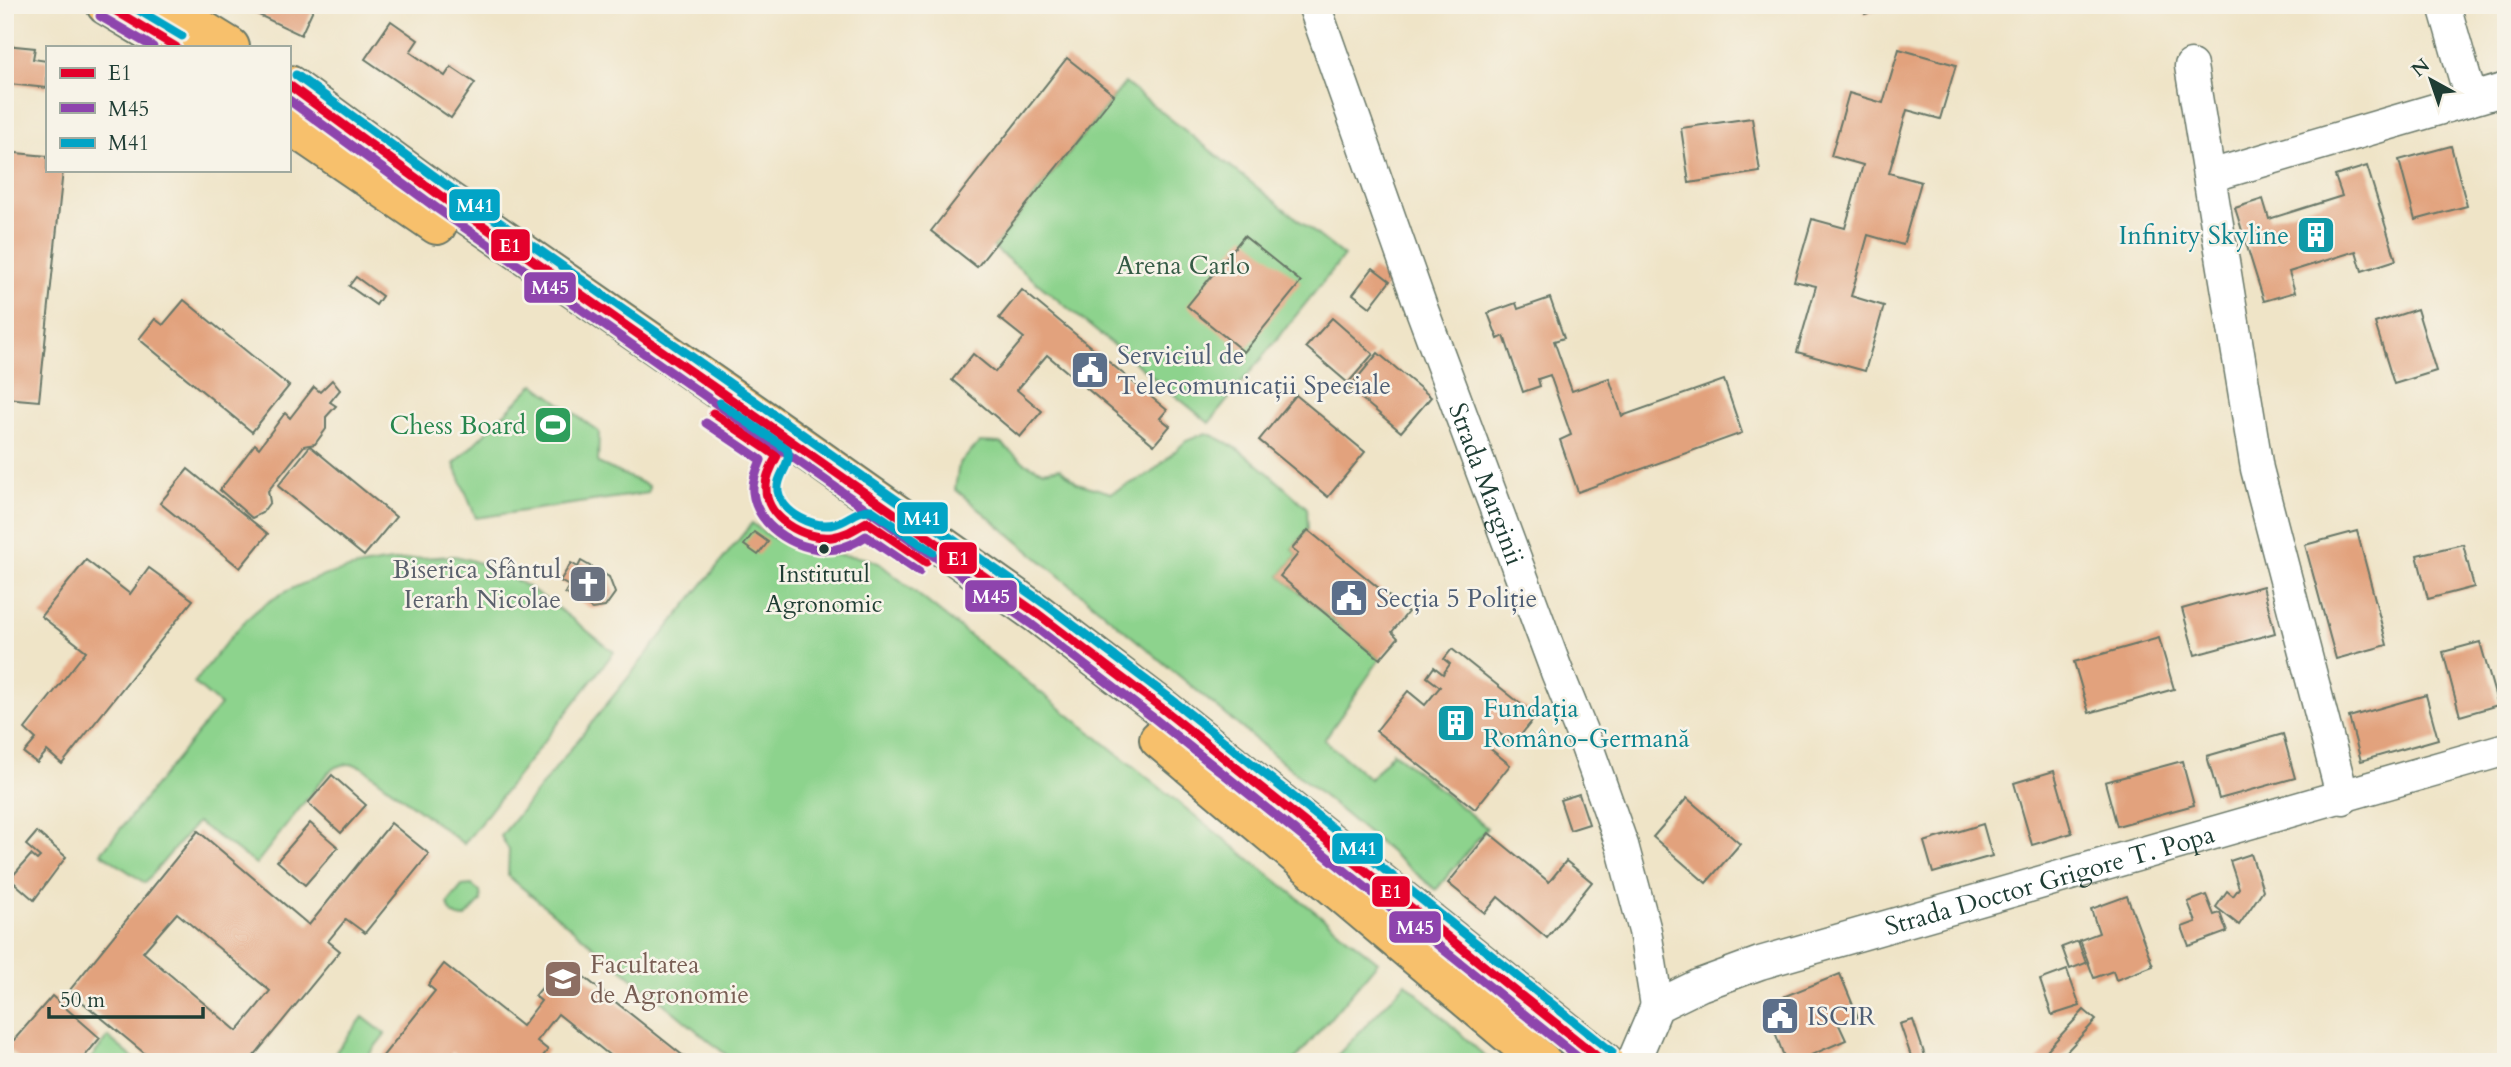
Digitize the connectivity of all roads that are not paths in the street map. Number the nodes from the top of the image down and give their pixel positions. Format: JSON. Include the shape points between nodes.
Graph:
{"nodes":[{"id":1,"x":106,"y":5,"type":"edge"},
{"id":2,"x":162,"y":5,"type":"edge"},
{"id":3,"x":1314,"y":5,"type":"edge"},
{"id":4,"x":2444,"y":5,"type":"edge"},
{"id":5,"x":174,"y":46,"type":"edge"},
{"id":6,"x":228,"y":46,"type":"edge"},
{"id":7,"x":2191,"y":66,"type":"dead end"},
{"id":8,"x":290,"y":86,"type":"edge"},
{"id":9,"x":2506,"y":89,"type":"edge"},
{"id":10,"x":2471,"y":99,"type":"junction"},
{"id":11,"x":290,"y":125,"type":"edge"},
{"id":12,"x":2210,"y":176,"type":"junction"},
{"id":13,"x":2506,"y":749,"type":"edge"},
{"id":14,"x":2343,"y":798,"type":"junction"},
{"id":15,"x":1657,"y":1006,"type":"junction"},
{"id":16,"x":1542,"y":1062,"type":"edge"},
{"id":17,"x":1604,"y":1062,"type":"edge"},
{"id":18,"x":1633,"y":1062,"type":"edge"}],
"edges":[{"from":1,"to":5,"type":"main road"},
{"from":2,"to":6,"type":"main road"},
{"from":3,"to":15,"type":"street","name":"Strada Marginii","via":[[1422,310],[1622,845],[1645,931]]},
{"from":4,"to":10,"type":"street"},
{"from":7,"to":12,"type":"street"},
{"from":8,"to":17,"type":"main road","via":[[1038,614]]},
{"from":9,"to":10,"type":"street"},
{"from":10,"to":12,"type":"street"},
{"from":11,"to":16,"type":"main road","via":[[961,587],[1144,725]]},
{"from":12,"to":14,"type":"street","via":[[2257,469]]},
{"from":13,"to":14,"type":"street","name":"Strada Doctor Grigore T. Popa"},
{"from":14,"to":15,"type":"street","name":"Strada Doctor Grigore T. Popa","via":[[1760,963]]},
{"from":15,"to":18,"type":"street"}]}
